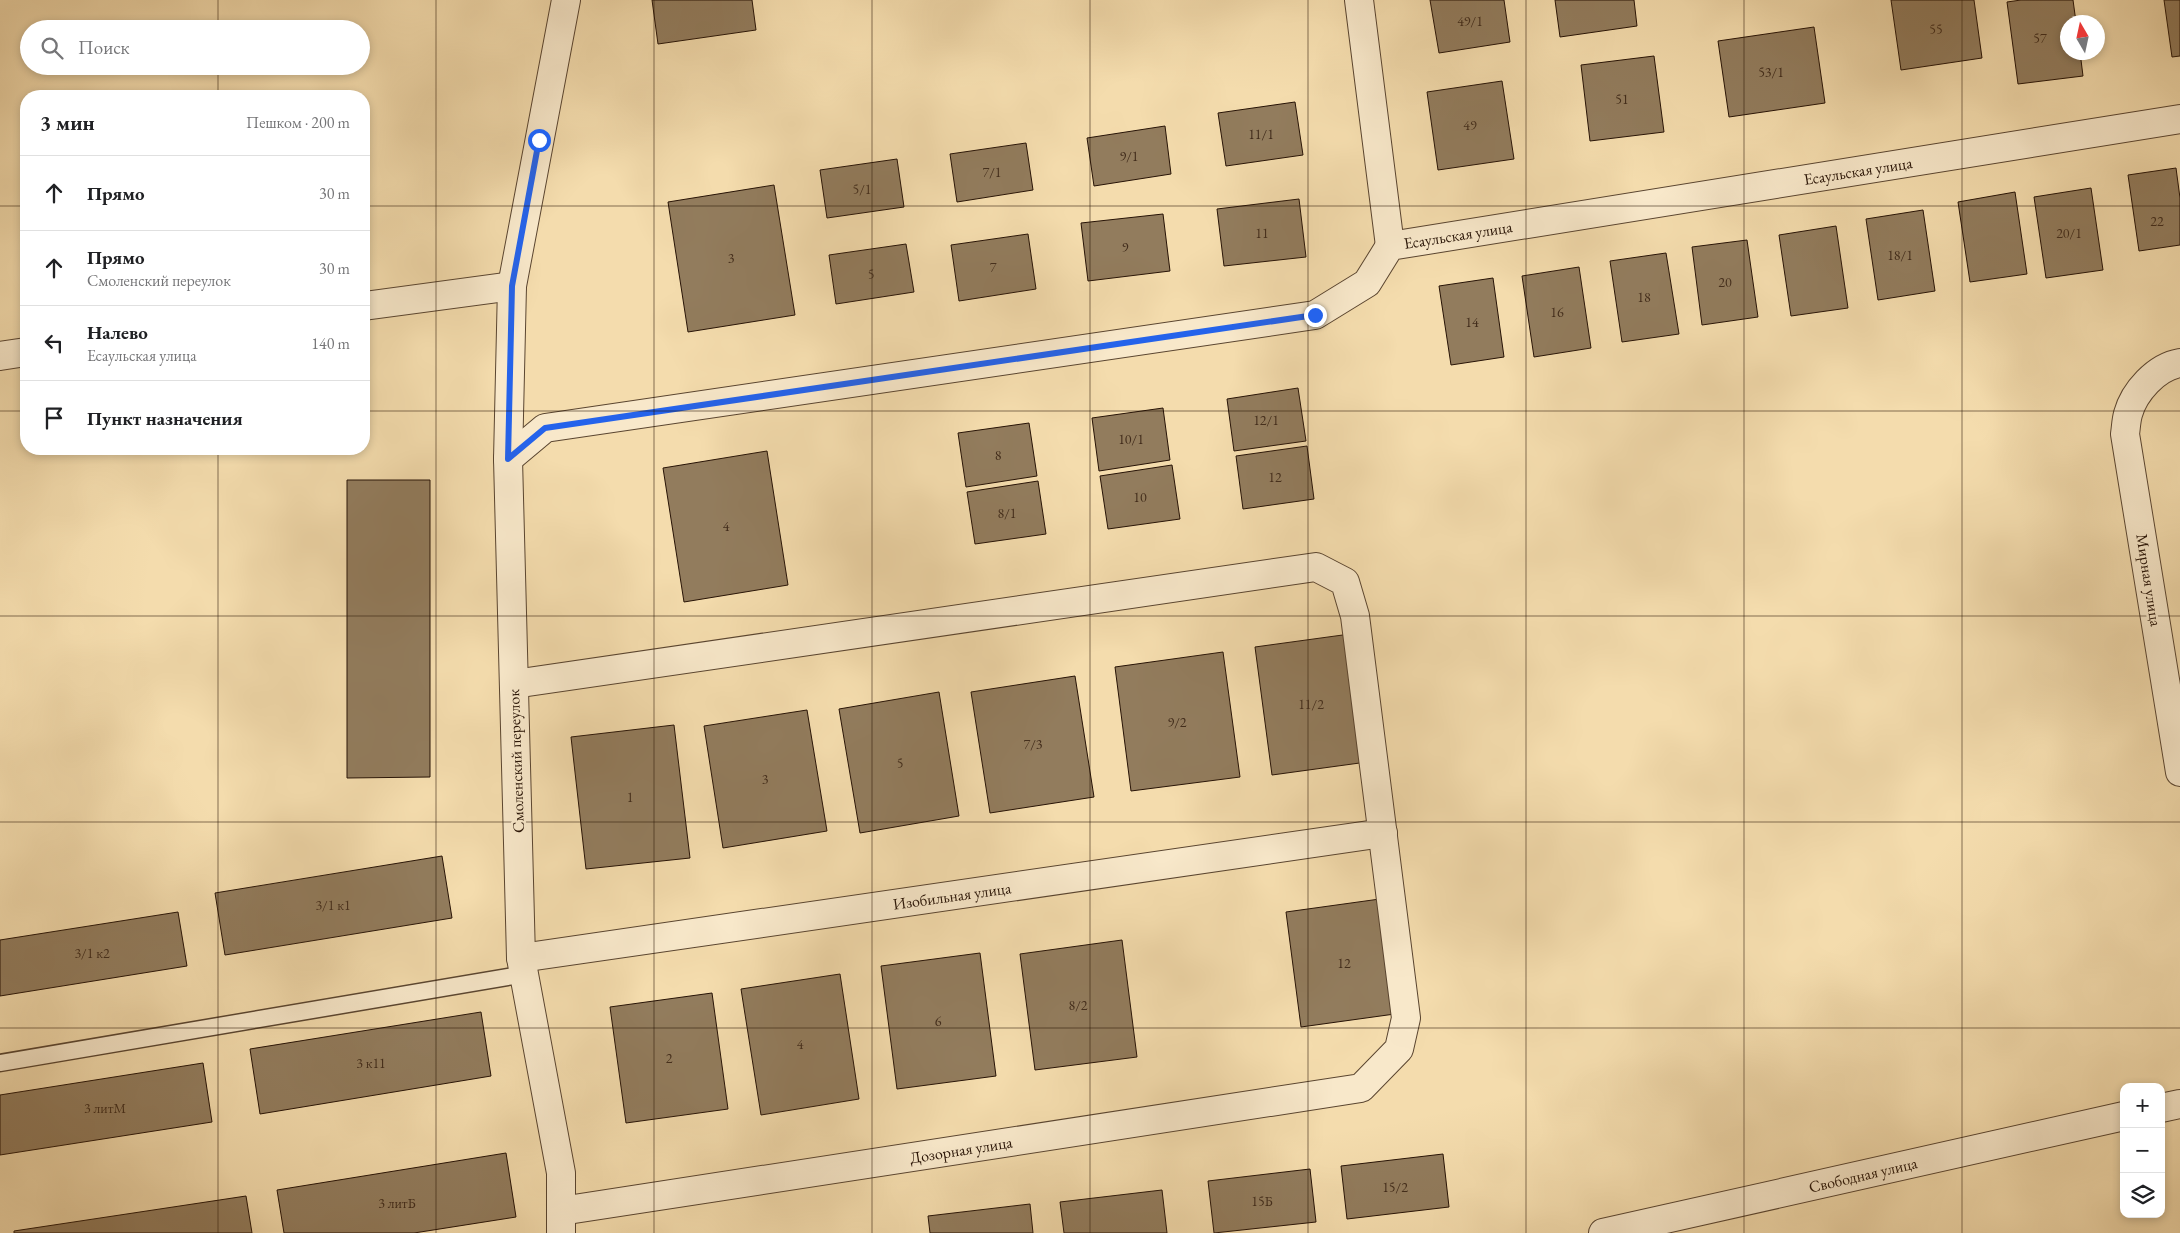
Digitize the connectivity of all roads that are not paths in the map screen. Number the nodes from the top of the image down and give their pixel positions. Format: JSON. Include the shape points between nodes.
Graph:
{"nodes":[{"id":1,"x":566,"y":0,"type":"edge"},
{"id":2,"x":1359,"y":0,"type":"edge"},
{"id":3,"x":2180,"y":119,"type":"edge"},
{"id":4,"x":1390,"y":246,"type":"junction"},
{"id":5,"x":512,"y":286,"type":"junction"},
{"id":6,"x":370,"y":305,"type":"edge"},
{"id":7,"x":20,"y":353,"type":"edge"},
{"id":8,"x":0,"y":356,"type":"edge"},
{"id":9,"x":2180,"y":363,"type":"edge"},
{"id":10,"x":508,"y":459,"type":"junction"},
{"id":11,"x":514,"y":684,"type":"junction"},
{"id":12,"x":2180,"y":772,"type":"edge"},
{"id":13,"x":1383,"y":833,"type":"junction"},
{"id":14,"x":523,"y":966,"type":"junction"},
{"id":15,"x":0,"y":1063,"type":"edge"},
{"id":16,"x":2180,"y":1104,"type":"edge"},
{"id":17,"x":2165,"y":1107,"type":"edge"},
{"id":18,"x":2120,"y":1117,"type":"edge"},
{"id":19,"x":561,"y":1222,"type":"edge"},
{"id":20,"x":1603,"y":1233,"type":"edge"}],
"edges":[{"from":1,"to":5,"type":"street","name":"Смоленский переулок"},
{"from":2,"to":4,"type":"street"},
{"from":3,"to":4,"type":"street","name":"Есаульская улица"},
{"from":4,"to":10,"type":"street","name":"Есаульская улица","via":[[1367,283],[1315,315],[545,428]]},
{"from":5,"to":6,"type":"street"},
{"from":5,"to":10,"type":"street","name":"Смоленский переулок"},
{"from":7,"to":8,"type":"street"},
{"from":9,"to":12,"type":"street","name":"Мирная улица","via":[[2153,376],[2140,390],[2128,414],[2125,434]]},
{"from":10,"to":11,"type":"street","name":"Смоленский переулок"},
{"from":11,"to":13,"type":"street","via":[[1316,567],[1345,582],[1355,616]]},
{"from":11,"to":14,"type":"street","name":"Смоленский переулок"},
{"from":13,"to":14,"type":"street","name":"Изобильная улица"},
{"from":13,"to":19,"type":"street","name":"Дозорная улица","via":[[1406,1018],[1399,1049],[1361,1088]]},
{"from":14,"to":15,"type":"lane"},
{"from":14,"to":19,"type":"street","name":"Смоленский переулок","via":[[561,1173]]},
{"from":16,"to":17,"type":"street"},
{"from":18,"to":20,"type":"street","name":"Свободная улица"}]}
